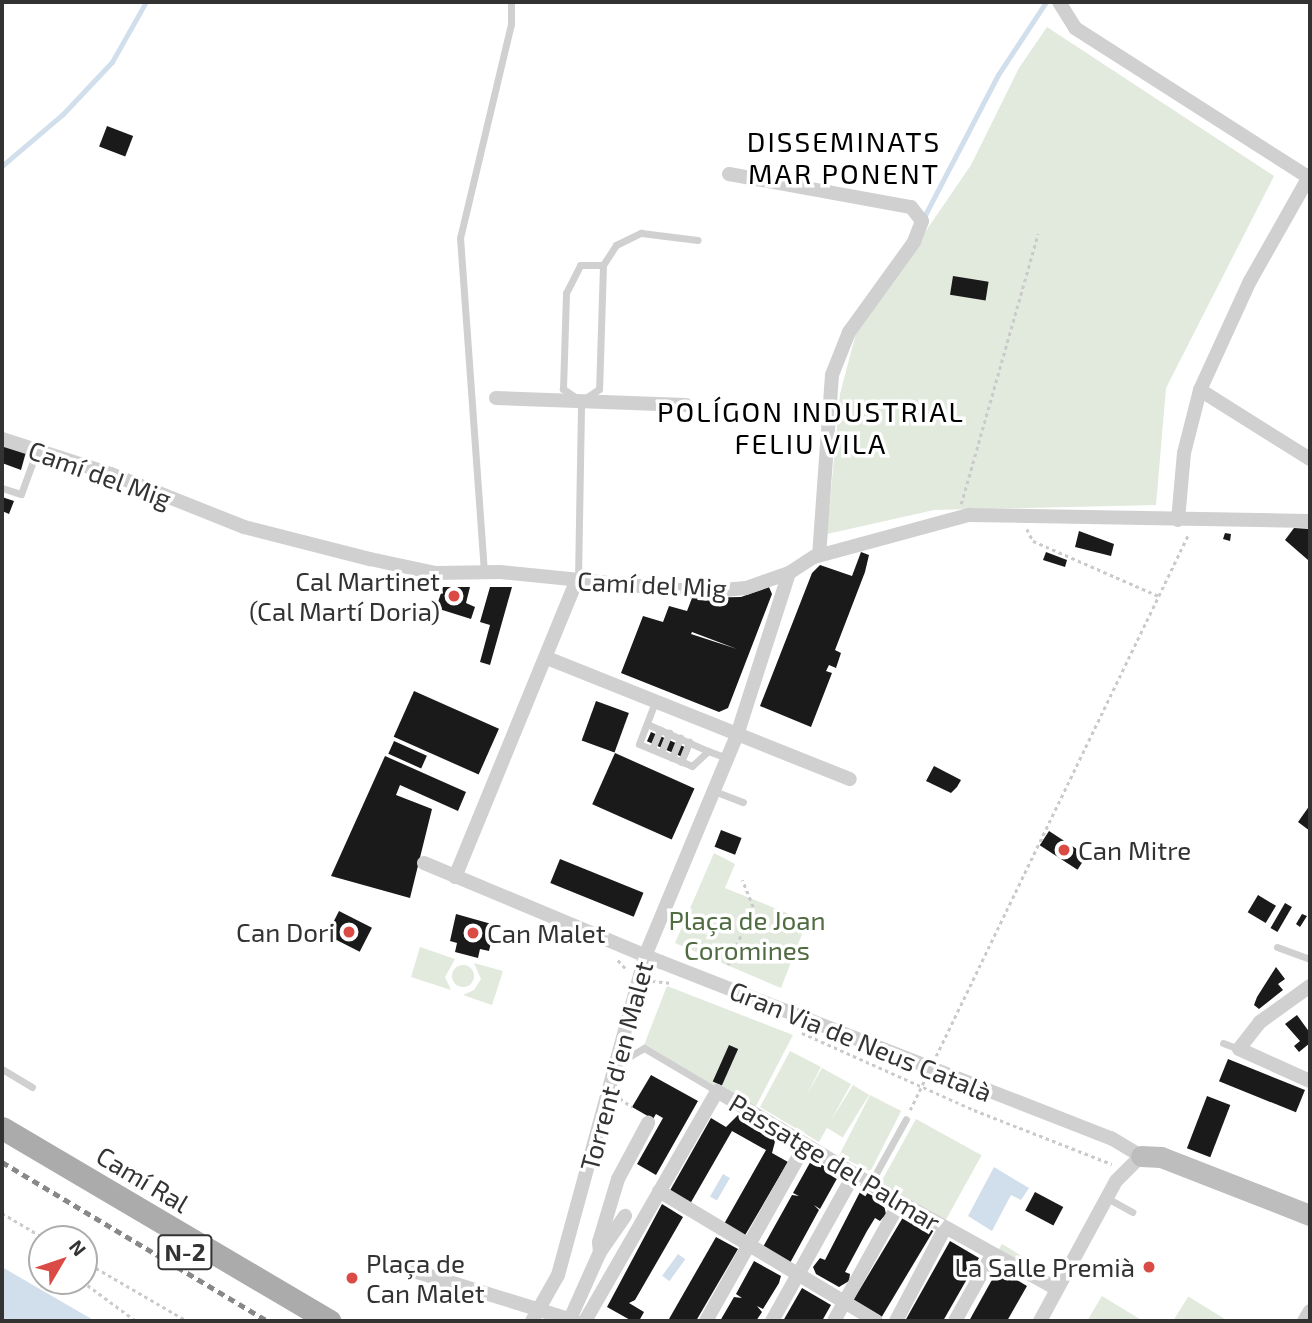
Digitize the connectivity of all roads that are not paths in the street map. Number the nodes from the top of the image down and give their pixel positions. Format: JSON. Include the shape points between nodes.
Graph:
{"nodes":[{"id":1,"x":511,"y":2,"type":"edge"},
{"id":2,"x":1059,"y":2,"type":"edge"},
{"id":3,"x":729,"y":174,"type":"dead end"},
{"id":4,"x":1310,"y":177,"type":"edge"},
{"id":5,"x":698,"y":240,"type":"dead end"},
{"id":6,"x":603,"y":265,"type":"junction"},
{"id":7,"x":1199,"y":390,"type":"junction"},
{"id":8,"x":496,"y":398,"type":"dead end"},
{"id":9,"x":582,"y":401,"type":"junction"},
{"id":10,"x":686,"y":405,"type":"dead end"},
{"id":11,"x":2,"y":439,"type":"edge"},
{"id":12,"x":37,"y":450,"type":"junction"},
{"id":13,"x":1310,"y":459,"type":"edge"},
{"id":14,"x":2,"y":488,"type":"edge"},
{"id":15,"x":1178,"y":520,"type":"junction"},
{"id":16,"x":1310,"y":521,"type":"edge"},
{"id":17,"x":819,"y":555,"type":"junction"},
{"id":18,"x":484,"y":572,"type":"junction"},
{"id":19,"x":789,"y":573,"type":"junction"},
{"id":20,"x":578,"y":580,"type":"junction"},
{"id":21,"x":547,"y":658,"type":"junction"},
{"id":22,"x":655,"y":702,"type":"junction"},
{"id":23,"x":647,"y":724,"type":"junction"},
{"id":24,"x":660,"y":730,"type":"junction"},
{"id":25,"x":668,"y":733,"type":"junction"},
{"id":26,"x":737,"y":735,"type":"junction"},
{"id":27,"x":680,"y":738,"type":"junction"},
{"id":28,"x":689,"y":742,"type":"junction"},
{"id":29,"x":652,"y":749,"type":"junction"},
{"id":30,"x":708,"y":751,"type":"junction"},
{"id":31,"x":661,"y":753,"type":"junction"},
{"id":32,"x":672,"y":758,"type":"junction"},
{"id":33,"x":727,"y":758,"type":"junction"},
{"id":34,"x":681,"y":762,"type":"junction"},
{"id":35,"x":850,"y":779,"type":"dead end"},
{"id":36,"x":714,"y":791,"type":"junction"},
{"id":37,"x":743,"y":802,"type":"dead end"},
{"id":38,"x":424,"y":863,"type":"dead end"},
{"id":39,"x":455,"y":877,"type":"junction"},
{"id":40,"x":1277,"y":947,"type":"dead end"},
{"id":41,"x":645,"y":956,"type":"junction"},
{"id":42,"x":1310,"y":958,"type":"edge"},
{"id":43,"x":1310,"y":986,"type":"edge"},
{"id":44,"x":1223,"y":1043,"type":"dead end"},
{"id":45,"x":1238,"y":1049,"type":"junction"},
{"id":46,"x":617,"y":1064,"type":"junction"},
{"id":47,"x":2,"y":1069,"type":"edge"},
{"id":48,"x":1310,"y":1081,"type":"edge"},
{"id":49,"x":32,"y":1087,"type":"dead end"},
{"id":50,"x":717,"y":1091,"type":"junction"},
{"id":51,"x":906,"y":1119,"type":"road end"},
{"id":52,"x":648,"y":1123,"type":"dead end"},
{"id":53,"x":2,"y":1128,"type":"edge"},
{"id":54,"x":2,"y":1143,"type":"edge"},
{"id":55,"x":805,"y":1145,"type":"junction"},
{"id":56,"x":1142,"y":1156,"type":"junction"},
{"id":57,"x":853,"y":1174,"type":"junction"},
{"id":58,"x":870,"y":1184,"type":"junction"},
{"id":59,"x":659,"y":1191,"type":"junction"},
{"id":60,"x":1107,"y":1198,"type":"junction"},
{"id":61,"x":901,"y":1202,"type":"junction"},
{"id":62,"x":1132,"y":1212,"type":"dead end"},
{"id":63,"x":1310,"y":1215,"type":"edge"},
{"id":64,"x":625,"y":1216,"type":"dead end"},
{"id":65,"x":945,"y":1228,"type":"junction"},
{"id":66,"x":751,"y":1248,"type":"junction"},
{"id":67,"x":600,"y":1252,"type":"junction"},
{"id":68,"x":992,"y":1255,"type":"junction"},
{"id":69,"x":401,"y":1267,"type":"dead end"},
{"id":70,"x":799,"y":1277,"type":"junction"},
{"id":71,"x":1055,"y":1288,"type":"junction"},
{"id":72,"x":844,"y":1303,"type":"junction"},
{"id":73,"x":1310,"y":1311,"type":"edge"},
{"id":74,"x":536,"y":1315,"type":"edge"},
{"id":75,"x":572,"y":1320,"type":"edge"},
{"id":76,"x":304,"y":1321,"type":"edge"},
{"id":77,"x":329,"y":1321,"type":"edge"},
{"id":78,"x":585,"y":1321,"type":"edge"},
{"id":79,"x":706,"y":1321,"type":"edge"},
{"id":80,"x":772,"y":1321,"type":"edge"},
{"id":81,"x":834,"y":1321,"type":"edge"},
{"id":82,"x":876,"y":1321,"type":"edge"},
{"id":83,"x":896,"y":1321,"type":"edge"},
{"id":84,"x":955,"y":1321,"type":"edge"},
{"id":85,"x":1040,"y":1321,"type":"edge"},
{"id":86,"x":1304,"y":1321,"type":"edge"}],
"edges":[{"from":1,"to":18,"type":"lane","via":[[511,24],[460,238]]},
{"from":2,"to":4,"type":"street","via":[[1075,28]]},
{"from":3,"to":17,"type":"street","via":[[911,206],[922,221],[914,242],[849,332],[832,375]]},
{"from":4,"to":7,"type":"street","via":[[1250,281]]},
{"from":5,"to":6,"type":"lane","via":[[641,233],[616,245]]},
{"from":6,"to":9,"type":"lane","via":[[598,389]]},
{"from":6,"to":9,"type":"lane","via":[[580,265],[566,293],[563,389]]},
{"from":7,"to":13,"type":"street"},
{"from":7,"to":15,"type":"street","via":[[1184,453]]},
{"from":8,"to":9,"type":"street"},
{"from":9,"to":10,"type":"street"},
{"from":9,"to":20,"type":"lane"},
{"from":11,"to":12,"type":"street","name":"Camí del Mig"},
{"from":12,"to":14,"type":"lane","via":[[21,494]]},
{"from":12,"to":18,"type":"street","name":"Camí del Mig","via":[[244,527],[435,573]]},
{"from":15,"to":16,"type":"street","name":"Camí del Mig"},
{"from":15,"to":17,"type":"street","name":"Camí del Mig","via":[[956,519]]},
{"from":17,"to":19,"type":"street","name":"Camí del Mig"},
{"from":18,"to":20,"type":"street","name":"Camí del Mig"},
{"from":19,"to":20,"type":"street","name":"Camí del Mig","via":[[746,588],[700,592]]},
{"from":19,"to":26,"type":"street","name":"Torrent d'en Malet"},
{"from":20,"to":21,"type":"street"},
{"from":21,"to":22,"type":"street"},
{"from":21,"to":39,"type":"street"},
{"from":22,"to":23,"type":"lane"},
{"from":22,"to":26,"type":"street"},
{"from":23,"to":24,"type":"lane"},
{"from":23,"to":29,"type":"lane","via":[[639,744]]},
{"from":24,"to":25,"type":"lane"},
{"from":24,"to":29,"type":"lane"},
{"from":25,"to":27,"type":"lane"},
{"from":25,"to":31,"type":"lane"},
{"from":26,"to":33,"type":"street","name":"Torrent d'en Malet"},
{"from":26,"to":35,"type":"street"},
{"from":27,"to":28,"type":"lane"},
{"from":27,"to":32,"type":"lane"},
{"from":28,"to":30,"type":"lane"},
{"from":28,"to":34,"type":"lane"},
{"from":29,"to":31,"type":"lane"},
{"from":30,"to":33,"type":"lane"},
{"from":30,"to":34,"type":"lane","via":[[692,766]]},
{"from":31,"to":32,"type":"lane"},
{"from":32,"to":34,"type":"lane"},
{"from":33,"to":36,"type":"street","name":"Torrent d'en Malet"},
{"from":36,"to":37,"type":"lane"},
{"from":36,"to":41,"type":"street","name":"Torrent d'en Malet"},
{"from":38,"to":39,"type":"street","name":"Gran Via de Neus Català"},
{"from":39,"to":41,"type":"street","name":"Gran Via de Neus Català"},
{"from":40,"to":42,"type":"lane"},
{"from":41,"to":46,"type":"street","name":"Torrent d'en Malet"},
{"from":41,"to":56,"type":"street","name":"Gran Via de Neus Català","via":[[1111,1138]]},
{"from":43,"to":45,"type":"street","via":[[1260,1022]]},
{"from":44,"to":45,"type":"lane"},
{"from":45,"to":48,"type":"street"},
{"from":46,"to":50,"type":"lane","name":"Passatge del Palmar","via":[[644,1048]]},
{"from":46,"to":74,"type":"street","name":"Torrent d'en Malet","via":[[558,1275]]},
{"from":47,"to":49,"type":"lane"},
{"from":50,"to":55,"type":"street","name":"Passatge del Palmar"},
{"from":50,"to":59,"type":"street"},
{"from":51,"to":58,"type":"lane"},
{"from":52,"to":67,"type":"street","via":[[618,1179]]},
{"from":53,"to":77,"type":"main road","name":"Camí Ral","number":"N-2"},
{"from":54,"to":76,"type":"main road","name":"Camí Ral","number":"N-2"},
{"from":55,"to":57,"type":"street","name":"Passatge del Palmar"},
{"from":55,"to":66,"type":"street"},
{"from":56,"to":60,"type":"street","via":[[1121,1169]]},
{"from":56,"to":63,"type":"street","via":[[1161,1157]]},
{"from":57,"to":58,"type":"street","name":"Passatge del Palmar"},
{"from":57,"to":70,"type":"street"},
{"from":58,"to":61,"type":"street","name":"Passatge del Palmar"},
{"from":59,"to":66,"type":"street"},
{"from":59,"to":78,"type":"street"},
{"from":60,"to":62,"type":"lane"},
{"from":60,"to":71,"type":"street"},
{"from":61,"to":65,"type":"street","name":"Passatge del Palmar"},
{"from":61,"to":72,"type":"street"},
{"from":64,"to":67,"type":"street"},
{"from":65,"to":68,"type":"street","name":"Passatge del Palmar"},
{"from":65,"to":83,"type":"street"},
{"from":66,"to":70,"type":"street"},
{"from":66,"to":79,"type":"street"},
{"from":67,"to":75,"type":"street"},
{"from":68,"to":71,"type":"street","name":"Passatge del Palmar"},
{"from":68,"to":84,"type":"street"},
{"from":69,"to":74,"type":"street"},
{"from":70,"to":72,"type":"street"},
{"from":70,"to":80,"type":"street"},
{"from":71,"to":85,"type":"street"},
{"from":72,"to":81,"type":"street"},
{"from":72,"to":82,"type":"street"},
{"from":73,"to":86,"type":"street"},
{"from":74,"to":75,"type":"street"}]}
